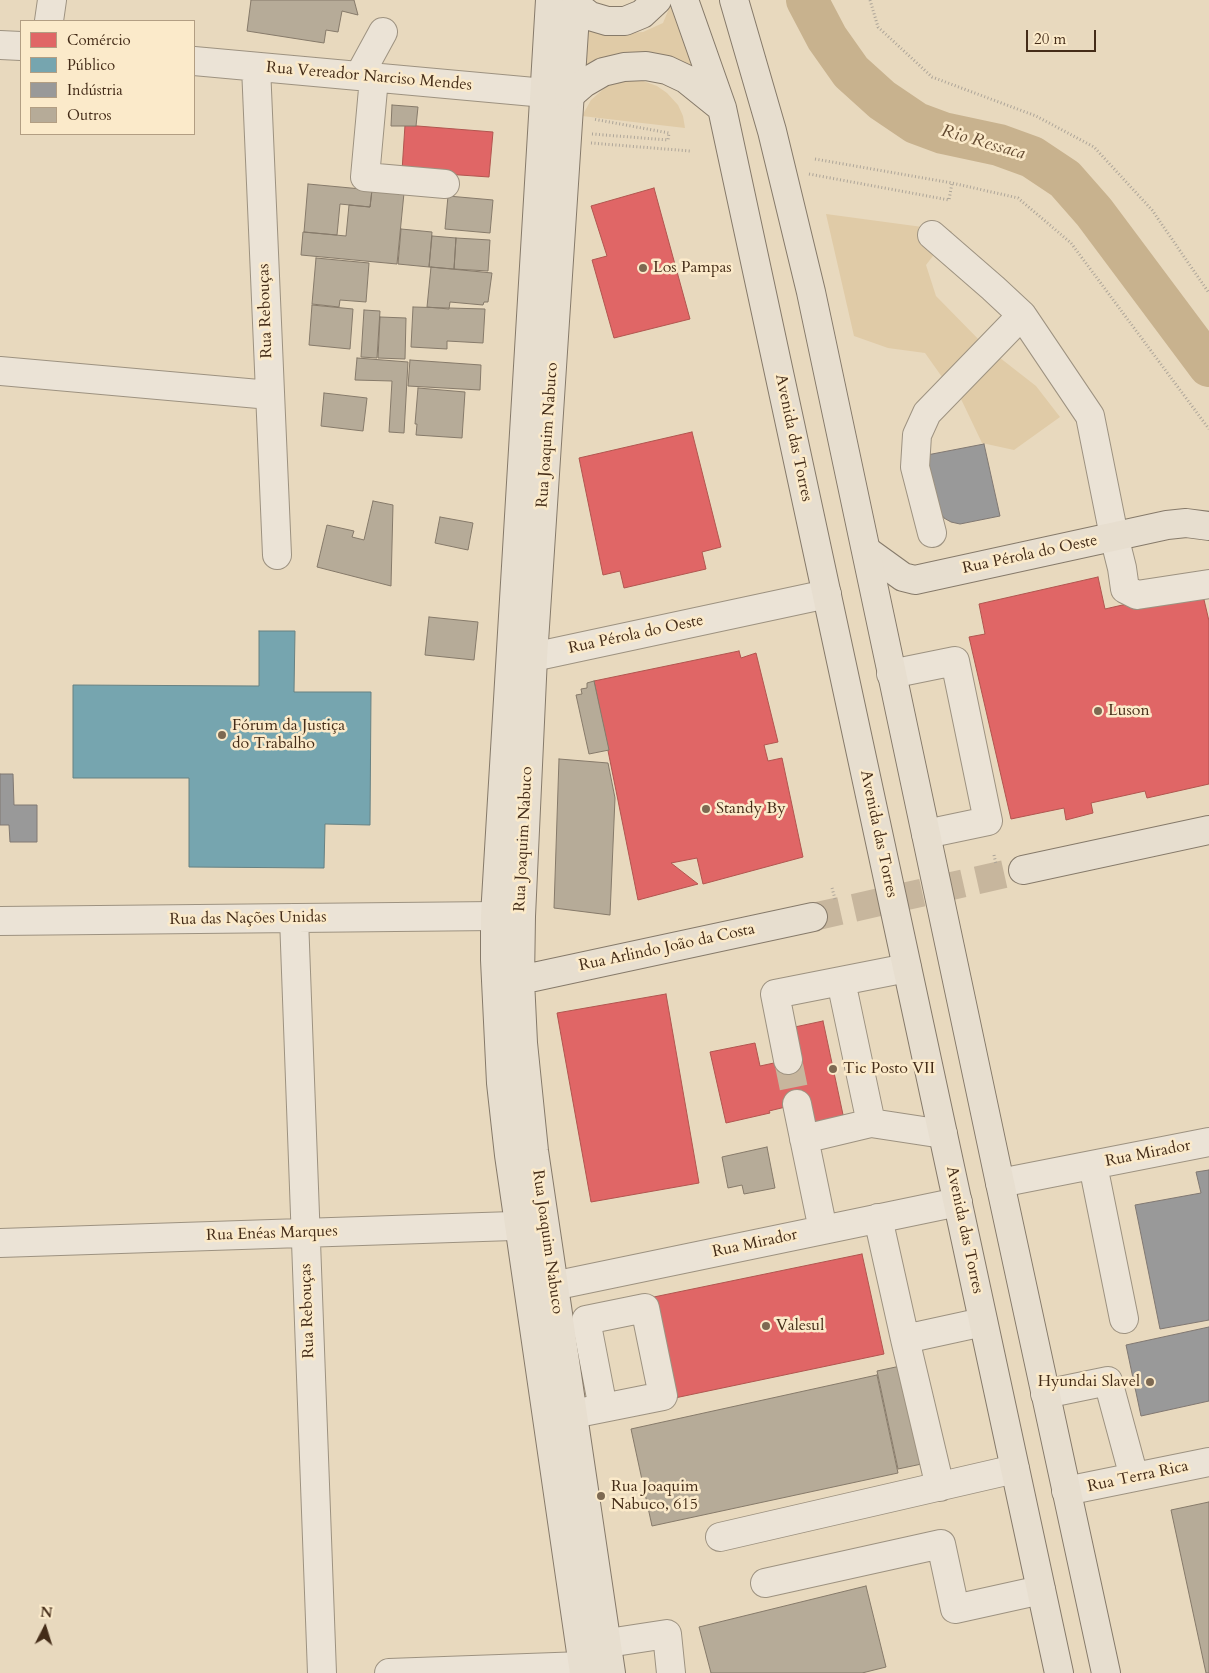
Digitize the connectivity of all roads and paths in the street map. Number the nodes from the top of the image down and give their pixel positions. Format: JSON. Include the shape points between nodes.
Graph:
{"nodes":[{"id":1,"x":52,"y":0,"type":"edge"},
{"id":2,"x":657,"y":0,"type":"edge"},
{"id":3,"x":684,"y":0,"type":"edge"},
{"id":4,"x":734,"y":0,"type":"edge"},
{"id":5,"x":870,"y":0,"type":"edge"},
{"id":6,"x":563,"y":2,"type":"edge"},
{"id":7,"x":50,"y":20,"type":"edge"},
{"id":8,"x":383,"y":32,"type":"dead end"},
{"id":9,"x":0,"y":45,"type":"edge"},
{"id":10,"x":20,"y":46,"type":"edge"},
{"id":11,"x":195,"y":62,"type":"edge"},
{"id":12,"x":256,"y":67,"type":"junction"},
{"id":13,"x":367,"y":77,"type":"junction"},
{"id":14,"x":557,"y":95,"type":"junction"},
{"id":15,"x":722,"y":108,"type":"junction"},
{"id":16,"x":592,"y":119,"type":"dead end"},
{"id":17,"x":690,"y":151,"type":"dead end"},
{"id":18,"x":815,"y":159,"type":"dead end"},
{"id":19,"x":809,"y":174,"type":"dead end"},
{"id":20,"x":445,"y":184,"type":"dead end"},
{"id":21,"x":952,"y":184,"type":"junction"},
{"id":22,"x":932,"y":235,"type":"dead end"},
{"id":23,"x":1209,"y":293,"type":"edge"},
{"id":24,"x":1022,"y":315,"type":"junction"},
{"id":25,"x":0,"y":372,"type":"edge"},
{"id":26,"x":270,"y":395,"type":"junction"},
{"id":27,"x":1209,"y":429,"type":"edge"},
{"id":28,"x":1206,"y":525,"type":"edge"},
{"id":29,"x":932,"y":533,"type":"dead end"},
{"id":30,"x":1114,"y":536,"type":"junction"},
{"id":31,"x":867,"y":551,"type":"junction"},
{"id":32,"x":277,"y":554,"type":"dead end"},
{"id":33,"x":1209,"y":584,"type":"edge"},
{"id":34,"x":827,"y":594,"type":"junction"},
{"id":35,"x":533,"y":657,"type":"junction"},
{"id":36,"x":891,"y":674,"type":"junction"},
{"id":37,"x":1209,"y":830,"type":"edge"},
{"id":38,"x":926,"y":834,"type":"junction"},
{"id":39,"x":994,"y":856,"type":"dead end"},
{"id":40,"x":996,"y":864,"type":"dead end"},
{"id":41,"x":1023,"y":870,"type":"tunnel mouth"},
{"id":42,"x":832,"y":888,"type":"dead end"},
{"id":43,"x":834,"y":899,"type":"dead end"},
{"id":44,"x":508,"y":916,"type":"junction"},
{"id":45,"x":813,"y":916,"type":"tunnel mouth"},
{"id":46,"x":294,"y":918,"type":"junction"},
{"id":47,"x":0,"y":921,"type":"edge"},
{"id":48,"x":907,"y":968,"type":"junction"},
{"id":49,"x":520,"y":980,"type":"junction"},
{"id":50,"x":840,"y":981,"type":"junction"},
{"id":51,"x":788,"y":1060,"type":"tunnel mouth"},
{"id":52,"x":797,"y":1104,"type":"tunnel mouth"},
{"id":53,"x":871,"y":1123,"type":"junction"},
{"id":54,"x":943,"y":1134,"type":"junction"},
{"id":55,"x":804,"y":1139,"type":"junction"},
{"id":56,"x":1209,"y":1142,"type":"edge"},
{"id":57,"x":1093,"y":1165,"type":"junction"},
{"id":58,"x":1000,"y":1184,"type":"junction"},
{"id":59,"x":958,"y":1202,"type":"junction"},
{"id":60,"x":878,"y":1218,"type":"junction"},
{"id":61,"x":531,"y":1225,"type":"junction"},
{"id":62,"x":823,"y":1230,"type":"junction"},
{"id":63,"x":306,"y":1233,"type":"junction"},
{"id":64,"x":0,"y":1243,"type":"edge"},
{"id":65,"x":553,"y":1286,"type":"junction"},
{"id":66,"x":1124,"y":1319,"type":"dead end"},
{"id":67,"x":983,"y":1322,"type":"junction"},
{"id":68,"x":904,"y":1339,"type":"junction"},
{"id":69,"x":1045,"y":1394,"type":"junction"},
{"id":70,"x":603,"y":1408,"type":"dead end"},
{"id":71,"x":573,"y":1414,"type":"junction"},
{"id":72,"x":1209,"y":1462,"type":"edge"},
{"id":73,"x":1015,"y":1469,"type":"junction"},
{"id":74,"x":1134,"y":1478,"type":"junction"},
{"id":75,"x":940,"y":1487,"type":"junction"},
{"id":76,"x":1066,"y":1492,"type":"junction"},
{"id":77,"x":720,"y":1537,"type":"dead end"},
{"id":78,"x":765,"y":1583,"type":"dead end"},
{"id":79,"x":1041,"y":1590,"type":"junction"},
{"id":80,"x":608,"y":1643,"type":"junction"},
{"id":81,"x":583,"y":1670,"type":"edge"},
{"id":82,"x":322,"y":1673,"type":"edge"},
{"id":83,"x":389,"y":1673,"type":"edge"},
{"id":84,"x":611,"y":1673,"type":"edge"},
{"id":85,"x":671,"y":1673,"type":"edge"},
{"id":86,"x":1059,"y":1673,"type":"edge"},
{"id":87,"x":1106,"y":1673,"type":"edge"}],
"edges":[{"from":1,"to":7,"type":"street"},
{"from":2,"to":6,"type":"main road","via":[[642,14],[625,20],[607,21]]},
{"from":3,"to":15,"type":"main road","name":"Avenida das Torres"},
{"from":4,"to":31,"type":"main road","via":[[793,213]]},
{"from":5,"to":23,"type":"path","via":[[878,27],[932,77],[1036,116],[1094,147],[1152,210]]},
{"from":6,"to":14,"type":"main road","name":"Rua Joaquim Nabuco"},
{"from":8,"to":13,"type":"street"},
{"from":9,"to":10,"type":"street"},
{"from":11,"to":12,"type":"street","name":"Rua Vereador Narciso Mendes"},
{"from":12,"to":13,"type":"street","name":"Rua Vereador Narciso Mendes"},
{"from":12,"to":26,"type":"street","name":"Rua Rebouças"},
{"from":13,"to":14,"type":"street","name":"Rua Vereador Narciso Mendes"},
{"from":13,"to":20,"type":"street","via":[[365,177]]},
{"from":14,"to":15,"type":"main road","via":[[603,72],[624,66],[646,66],[667,70],[686,79]]},
{"from":14,"to":35,"type":"main road","name":"Rua Joaquim Nabuco"},
{"from":14,"to":44,"type":"main road","name":"Rua Joaquim Nabuco"},
{"from":15,"to":34,"type":"main road","name":"Avenida das Torres"},
{"from":16,"to":17,"type":"path","via":[[668,133],[668,140],[592,134],[591,143]]},
{"from":18,"to":21,"type":"path"},
{"from":19,"to":21,"type":"path","via":[[949,200]]},
{"from":21,"to":27,"type":"path","via":[[1018,198],[1071,243]]},
{"from":22,"to":24,"type":"street"},
{"from":24,"to":29,"type":"street","via":[[927,413],[917,435],[915,467]]},
{"from":24,"to":30,"type":"street","via":[[1090,416]]},
{"from":25,"to":26,"type":"street"},
{"from":26,"to":32,"type":"street","name":"Rua Rebouças"},
{"from":28,"to":30,"type":"main road","name":"Rua Pérola do Oeste","via":[[1167,525]]},
{"from":30,"to":31,"type":"main road","name":"Rua Pérola do Oeste","via":[[914,580],[903,577]]},
{"from":30,"to":33,"type":"street","via":[[1125,589],[1137,595]]},
{"from":31,"to":36,"type":"main road"},
{"from":34,"to":35,"type":"street","name":"Rua Pérola do Oeste"},
{"from":34,"to":48,"type":"main road","name":"Avenida das Torres"},
{"from":35,"to":44,"type":"main road","name":"Rua Joaquim Nabuco"},
{"from":36,"to":38,"type":"main road"},
{"from":36,"to":38,"type":"street","via":[[955,661],[988,821]]},
{"from":37,"to":41,"type":"main road"},
{"from":38,"to":58,"type":"main road"},
{"from":39,"to":40,"type":"path"},
{"from":42,"to":43,"type":"path"},
{"from":44,"to":46,"type":"street","name":"Rua das Nações Unidas"},
{"from":44,"to":49,"type":"main road","name":"Rua Joaquim Nabuco"},
{"from":44,"to":61,"type":"main road","name":"Rua Joaquim Nabuco","via":[[497,1018],[501,1083]]},
{"from":45,"to":49,"type":"main road","name":"Rua Arlindo João da Costa"},
{"from":46,"to":47,"type":"street","name":"Rua das Nações Unidas"},
{"from":46,"to":63,"type":"street","name":"Rua Rebouças"},
{"from":48,"to":50,"type":"street"},
{"from":48,"to":54,"type":"main road","name":"Avenida das Torres"},
{"from":49,"to":61,"type":"main road","name":"Rua Joaquim Nabuco","via":[[528,1095]]},
{"from":50,"to":51,"type":"street","via":[[774,994]]},
{"from":50,"to":53,"type":"street"},
{"from":52,"to":55,"type":"street"},
{"from":53,"to":54,"type":"street"},
{"from":53,"to":55,"type":"street"},
{"from":54,"to":59,"type":"main road","name":"Avenida das Torres"},
{"from":55,"to":62,"type":"street"},
{"from":56,"to":57,"type":"street","name":"Rua Mirador"},
{"from":57,"to":58,"type":"street","name":"Rua Mirador"},
{"from":57,"to":66,"type":"street"},
{"from":58,"to":69,"type":"main road"},
{"from":59,"to":60,"type":"street","name":"Rua Mirador"},
{"from":59,"to":67,"type":"main road","name":"Avenida das Torres"},
{"from":60,"to":62,"type":"street","name":"Rua Mirador"},
{"from":60,"to":68,"type":"street"},
{"from":61,"to":63,"type":"street","name":"Rua Enéas Marques"},
{"from":61,"to":65,"type":"main road","name":"Rua Joaquim Nabuco"},
{"from":61,"to":81,"type":"main road","name":"Rua Joaquim Nabuco"},
{"from":62,"to":65,"type":"street","name":"Rua Mirador"},
{"from":63,"to":64,"type":"street","name":"Rua Enéas Marques"},
{"from":63,"to":82,"type":"street","name":"Rua Rebouças"},
{"from":65,"to":71,"type":"main road","name":"Rua Joaquim Nabuco"},
{"from":67,"to":68,"type":"street"},
{"from":67,"to":73,"type":"main road","name":"Avenida das Torres"},
{"from":68,"to":75,"type":"street"},
{"from":69,"to":74,"type":"street","via":[[1108,1381]]},
{"from":69,"to":76,"type":"main road"},
{"from":70,"to":71,"type":"street"},
{"from":71,"to":80,"type":"main road","name":"Rua Joaquim Nabuco"},
{"from":72,"to":74,"type":"street","name":"Rua Terra Rica"},
{"from":73,"to":75,"type":"street"},
{"from":73,"to":79,"type":"main road","name":"Avenida das Torres"},
{"from":74,"to":76,"type":"street","name":"Rua Terra Rica"},
{"from":75,"to":77,"type":"street"},
{"from":76,"to":87,"type":"main road"},
{"from":78,"to":79,"type":"street","via":[[941,1544],[955,1608]]},
{"from":79,"to":86,"type":"main road","name":"Avenida das Torres"},
{"from":80,"to":84,"type":"main road","name":"Rua Joaquim Nabuco"},
{"from":80,"to":85,"type":"street","via":[[667,1634]]},
{"from":81,"to":83,"type":"street"}]}
